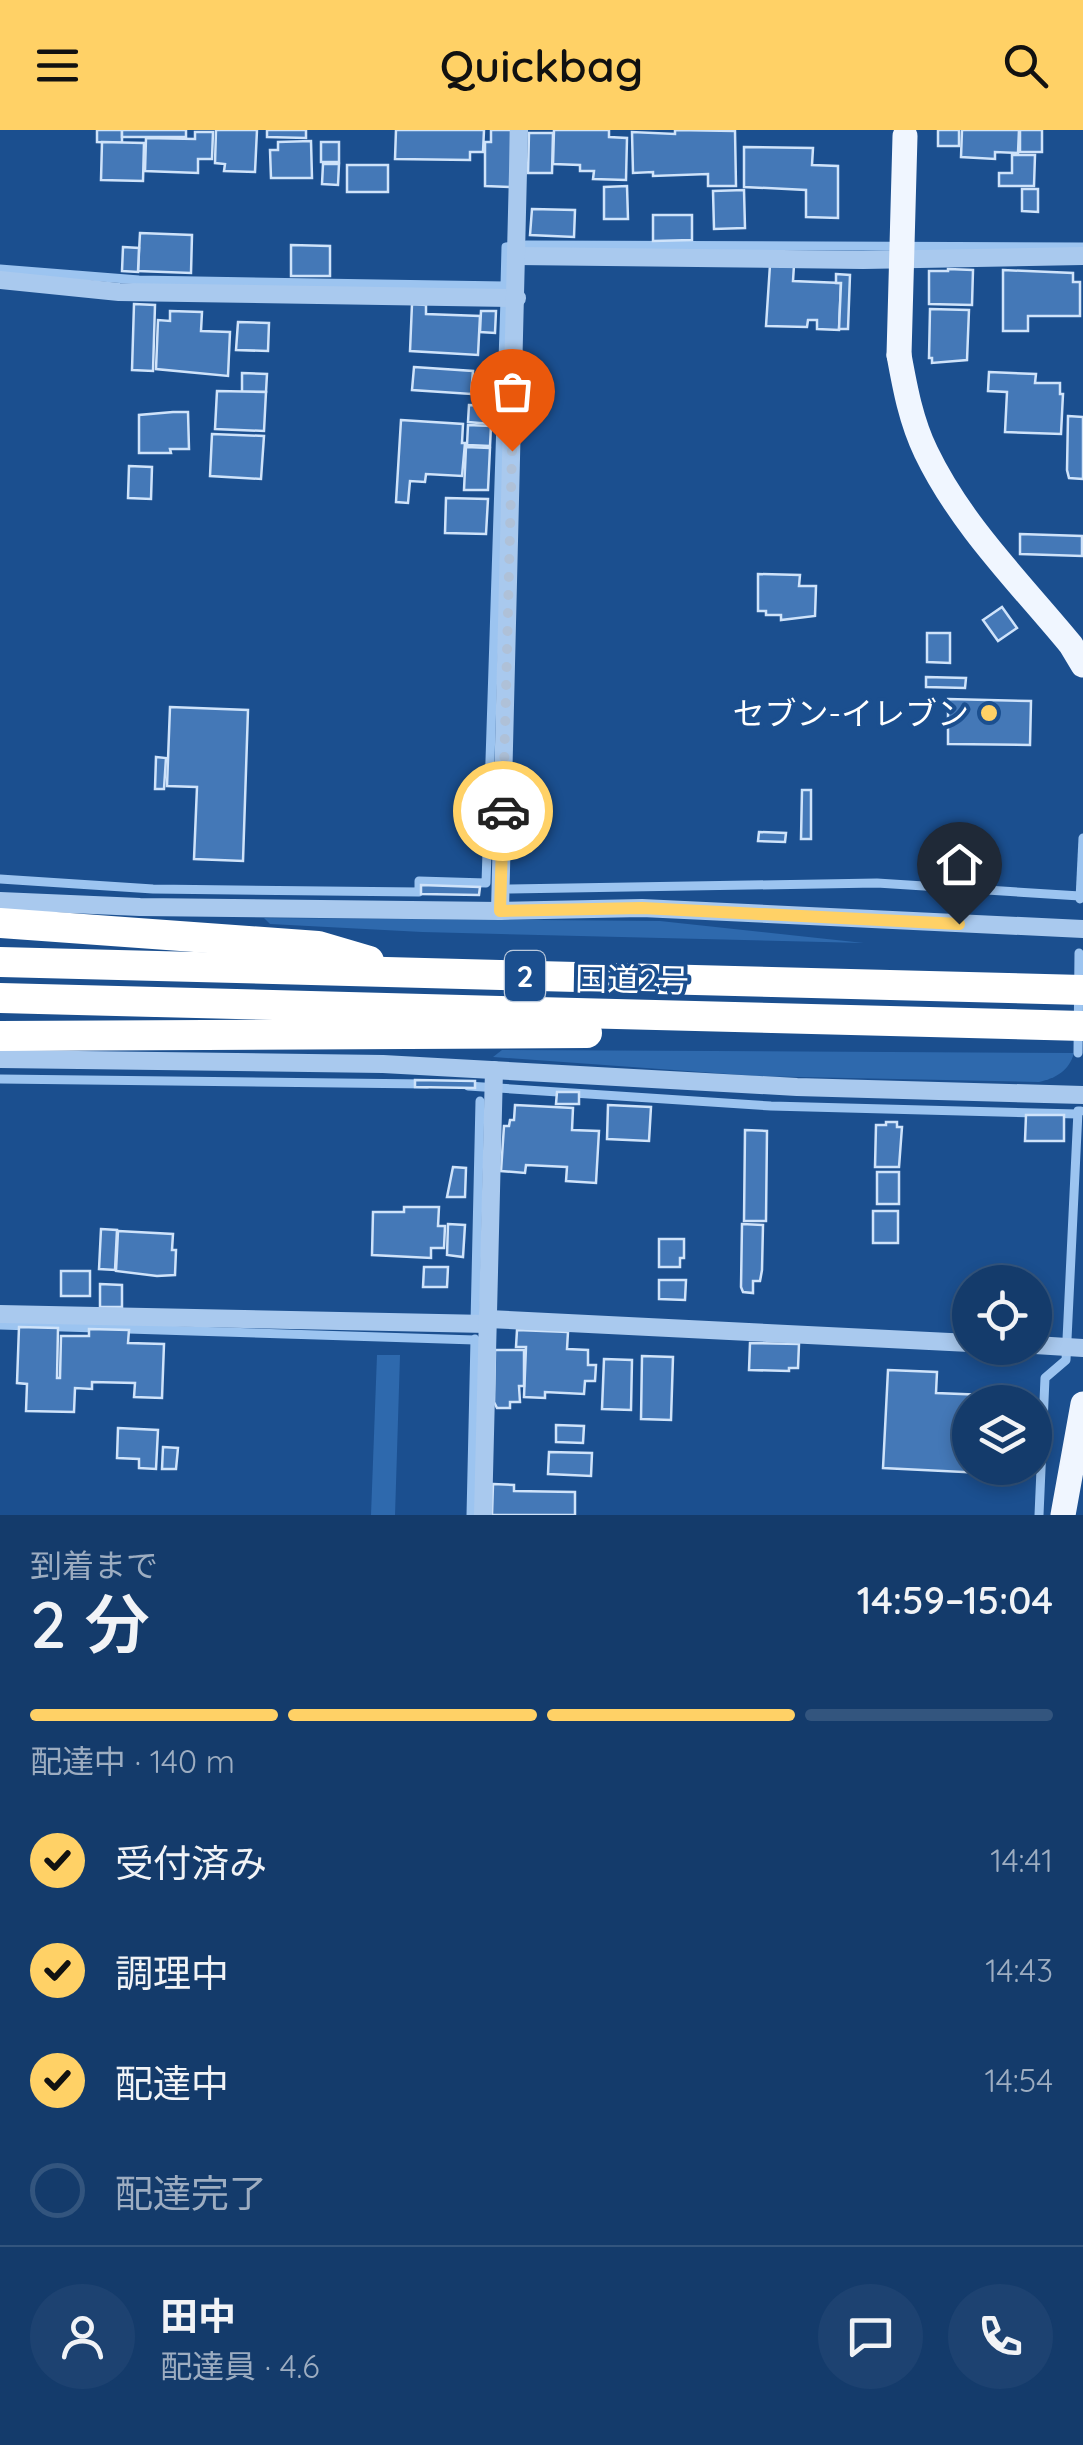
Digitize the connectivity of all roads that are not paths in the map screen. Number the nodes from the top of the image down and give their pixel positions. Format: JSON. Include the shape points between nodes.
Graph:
{"nodes":[{"id":1,"x":519,"y":130,"type":"edge"},
{"id":2,"x":905,"y":133,"type":"edge"},
{"id":3,"x":516,"y":248,"type":"junction"},
{"id":4,"x":1083,"y":256,"type":"edge"},
{"id":5,"x":0,"y":280,"type":"edge"},
{"id":6,"x":508,"y":298,"type":"junction"},
{"id":7,"x":1079,"y":648,"type":"edge"},
{"id":8,"x":0,"y":901,"type":"edge"},
{"id":9,"x":500,"y":911,"type":"junction"},
{"id":10,"x":0,"y":923,"type":"edge"},
{"id":11,"x":1083,"y":929,"type":"edge"},
{"id":12,"x":0,"y":962,"type":"edge"},
{"id":13,"x":413,"y":974,"type":"junction"},
{"id":14,"x":1083,"y":990,"type":"edge"},
{"id":15,"x":0,"y":998,"type":"edge"},
{"id":16,"x":1050,"y":1025,"type":"junction"},
{"id":17,"x":1083,"y":1026,"type":"edge"},
{"id":18,"x":0,"y":1036,"type":"edge"},
{"id":19,"x":0,"y":1059,"type":"edge"},
{"id":20,"x":494,"y":1081,"type":"junction"},
{"id":21,"x":1083,"y":1095,"type":"edge"},
{"id":22,"x":0,"y":1314,"type":"edge"},
{"id":23,"x":481,"y":1323,"type":"junction"},
{"id":24,"x":952,"y":1342,"type":"edge"},
{"id":25,"x":1052,"y":1346,"type":"edge"},
{"id":26,"x":1080,"y":1348,"type":"edge"},
{"id":27,"x":1083,"y":1404,"type":"edge"},
{"id":28,"x":483,"y":1515,"type":"edge"},
{"id":29,"x":1063,"y":1515,"type":"edge"}],
"edges":[{"from":1,"to":3,"type":"street"},
{"from":2,"to":7,"type":"main road","bridge":true,"via":[[898,289],[908,405],[925,451],[974,530]]},
{"from":3,"to":4,"type":"street","via":[[863,260]]},
{"from":3,"to":6,"type":"street"},
{"from":5,"to":6,"type":"street","via":[[119,292]]},
{"from":6,"to":9,"type":"street"},
{"from":8,"to":9,"type":"street"},
{"from":9,"to":11,"type":"street","via":[[642,908]]},
{"from":10,"to":13,"type":"highway","via":[[318,946]]},
{"from":12,"to":13,"type":"highway","name":"国道2号","number":"2"},
{"from":13,"to":14,"type":"highway","name":"国道2号","number":"2"},
{"from":15,"to":16,"type":"highway","name":"国道2号","number":"2"},
{"from":16,"to":17,"type":"highway","name":"国道2号","number":"2"},
{"from":16,"to":18,"type":"highway"},
{"from":19,"to":20,"type":"street","via":[[383,1064]]},
{"from":20,"to":21,"type":"street"},
{"from":20,"to":23,"type":"street"},
{"from":22,"to":23,"type":"street"},
{"from":23,"to":24,"type":"street"},
{"from":23,"to":28,"type":"street"},
{"from":25,"to":26,"type":"street"},
{"from":27,"to":29,"type":"main road"}]}
